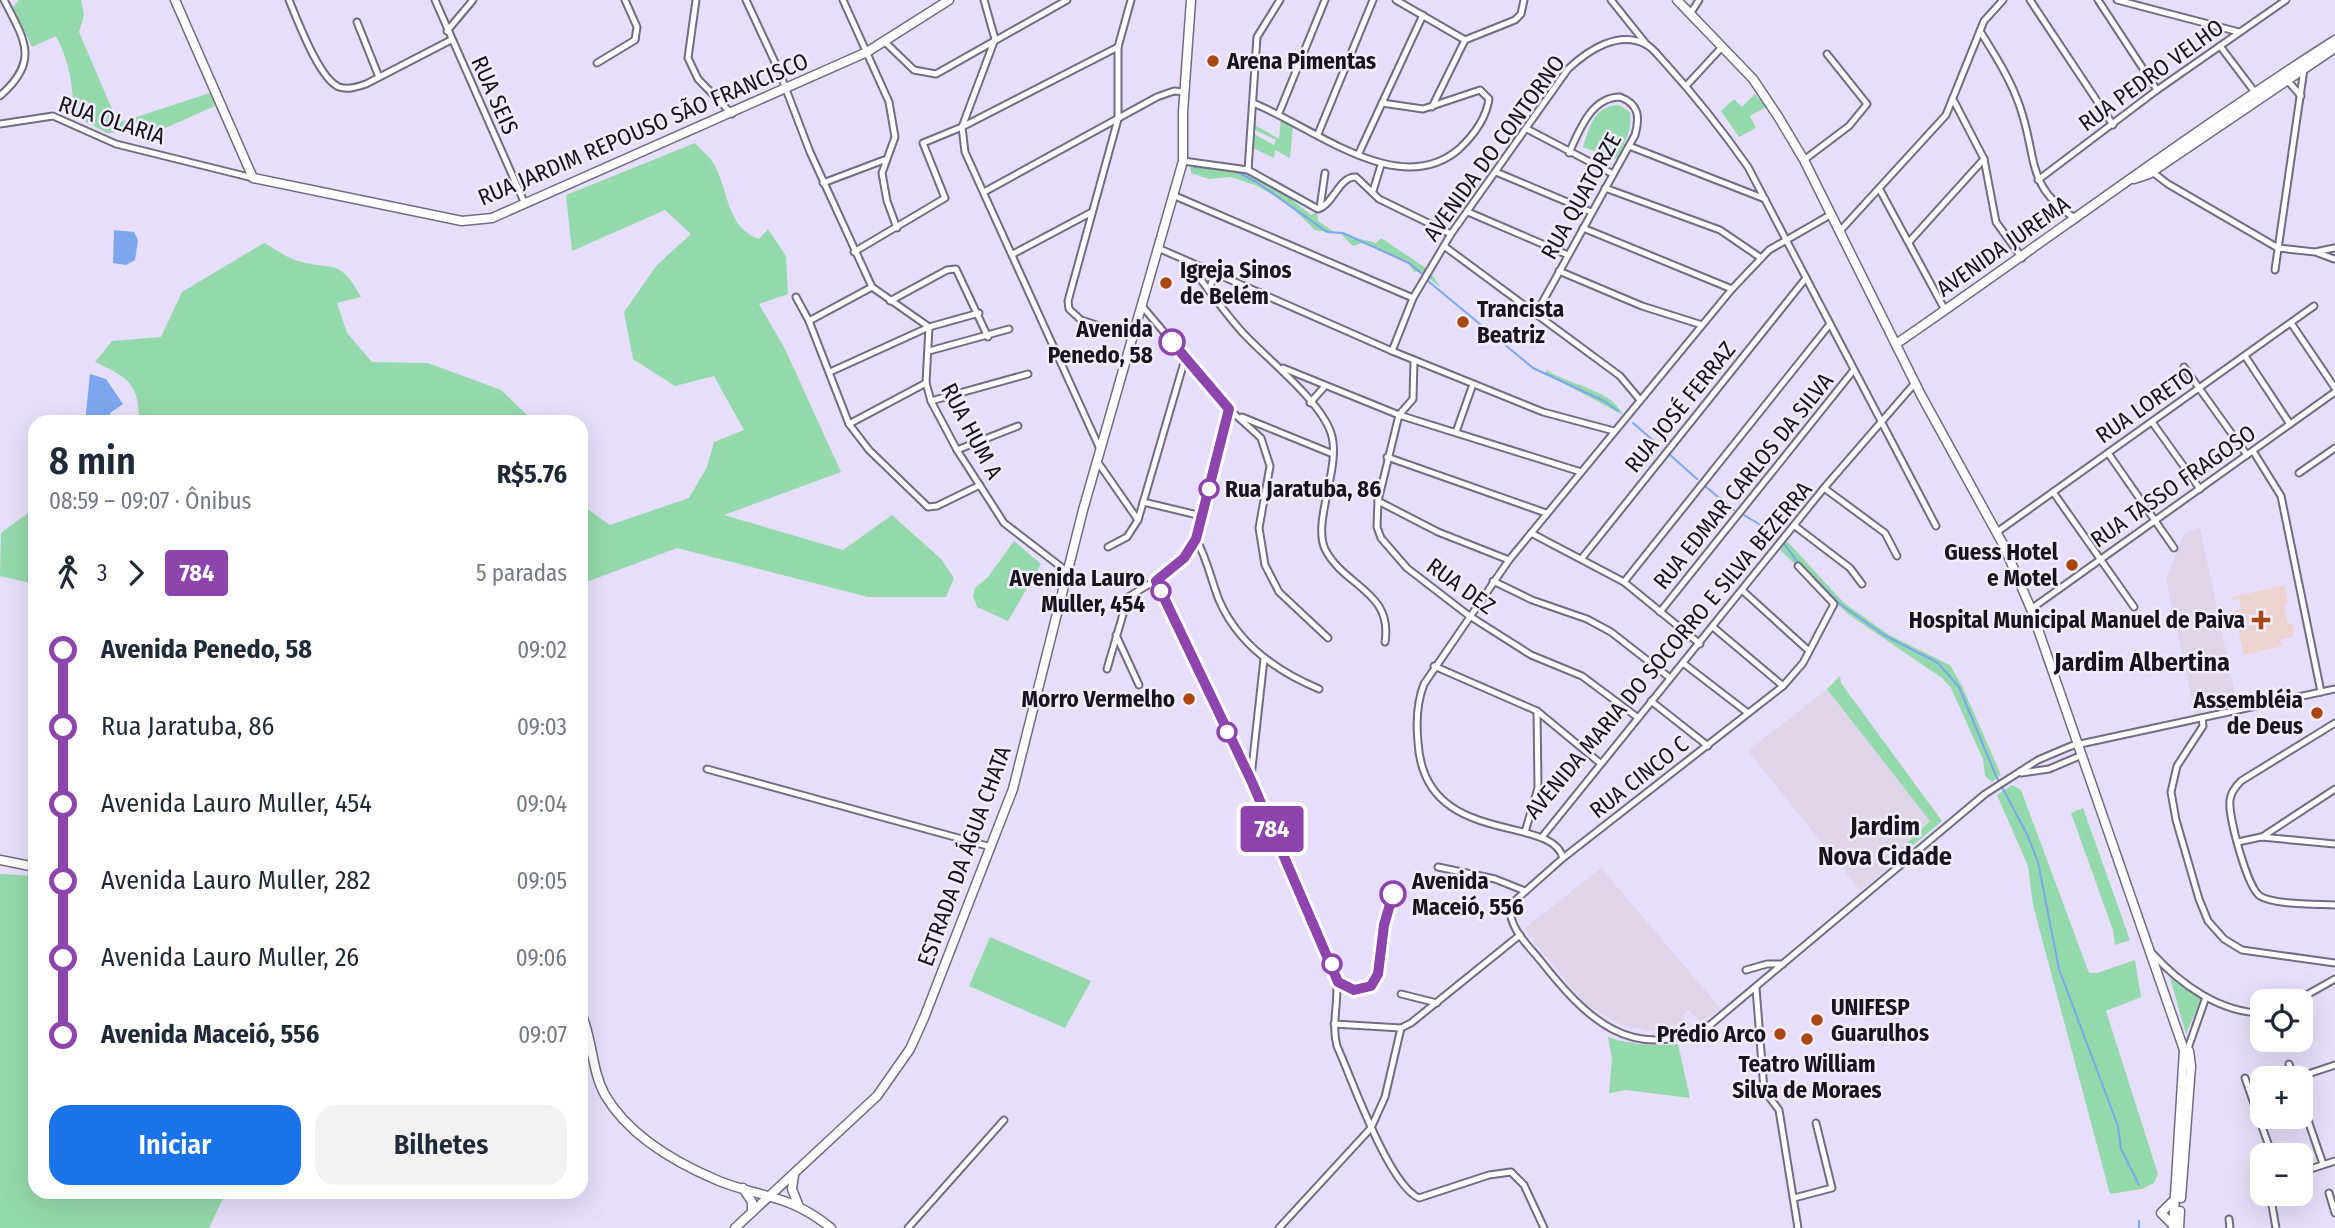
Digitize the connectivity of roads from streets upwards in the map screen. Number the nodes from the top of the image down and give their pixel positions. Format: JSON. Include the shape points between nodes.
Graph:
{"nodes":[{"id":1,"x":4,"y":0,"type":"edge"},
{"id":2,"x":175,"y":0,"type":"edge"},
{"id":3,"x":289,"y":0,"type":"edge"},
{"id":4,"x":435,"y":0,"type":"edge"},
{"id":5,"x":473,"y":0,"type":"edge"},
{"id":6,"x":625,"y":0,"type":"edge"},
{"id":7,"x":696,"y":0,"type":"edge"},
{"id":8,"x":747,"y":0,"type":"edge"},
{"id":9,"x":843,"y":0,"type":"edge"},
{"id":10,"x":949,"y":0,"type":"edge"},
{"id":11,"x":985,"y":0,"type":"edge"},
{"id":12,"x":1067,"y":0,"type":"edge"},
{"id":13,"x":1131,"y":0,"type":"edge"},
{"id":14,"x":1191,"y":0,"type":"edge"},
{"id":15,"x":1280,"y":0,"type":"edge"},
{"id":16,"x":1325,"y":0,"type":"edge"},
{"id":17,"x":1373,"y":0,"type":"edge"},
{"id":18,"x":1396,"y":0,"type":"edge"},
{"id":19,"x":1524,"y":0,"type":"edge"},
{"id":20,"x":1611,"y":0,"type":"edge"},
{"id":21,"x":1677,"y":0,"type":"edge"},
{"id":22,"x":1699,"y":0,"type":"edge"},
{"id":23,"x":2003,"y":0,"type":"edge"},
{"id":24,"x":2030,"y":0,"type":"edge"},
{"id":25,"x":2098,"y":0,"type":"edge"},
{"id":26,"x":2117,"y":0,"type":"edge"},
{"id":27,"x":2286,"y":0,"type":"edge"},
{"id":28,"x":938,"y":3,"type":"edge"},
{"id":29,"x":1690,"y":14,"type":"junction"},
{"id":30,"x":1423,"y":15,"type":"junction"},
{"id":31,"x":357,"y":22,"type":"dead end"},
{"id":32,"x":447,"y":31,"type":"junction"},
{"id":33,"x":1980,"y":31,"type":"junction"},
{"id":34,"x":2239,"y":32,"type":"junction"},
{"id":35,"x":995,"y":39,"type":"junction"},
{"id":36,"x":451,"y":40,"type":"junction"},
{"id":37,"x":1465,"y":40,"type":"junction"},
{"id":38,"x":2335,"y":40,"type":"edge"},
{"id":39,"x":886,"y":43,"type":"junction"},
{"id":40,"x":1647,"y":45,"type":"junction"},
{"id":41,"x":2220,"y":46,"type":"junction"},
{"id":42,"x":1118,"y":47,"type":"junction"},
{"id":43,"x":1722,"y":47,"type":"junction"},
{"id":44,"x":2335,"y":48,"type":"edge"},
{"id":45,"x":867,"y":52,"type":"junction"},
{"id":46,"x":1828,"y":54,"type":"dead end"},
{"id":47,"x":597,"y":63,"type":"dead end"},
{"id":48,"x":2304,"y":64,"type":"junction"},
{"id":49,"x":2285,"y":77,"type":"junction"},
{"id":50,"x":379,"y":78,"type":"junction"},
{"id":51,"x":1686,"y":86,"type":"junction"},
{"id":52,"x":786,"y":89,"type":"junction"},
{"id":53,"x":2157,"y":90,"type":"junction"},
{"id":54,"x":1185,"y":92,"type":"junction"},
{"id":55,"x":2257,"y":95,"type":"junction"},
{"id":56,"x":0,"y":96,"type":"edge"},
{"id":57,"x":2301,"y":96,"type":"junction"},
{"id":58,"x":1954,"y":101,"type":"junction"},
{"id":59,"x":1253,"y":103,"type":"junction"},
{"id":60,"x":1382,"y":103,"type":"junction"},
{"id":61,"x":1432,"y":107,"type":"junction"},
{"id":62,"x":1279,"y":113,"type":"junction"},
{"id":63,"x":732,"y":114,"type":"junction"},
{"id":64,"x":1118,"y":119,"type":"junction"},
{"id":65,"x":0,"y":124,"type":"edge"},
{"id":66,"x":2113,"y":125,"type":"junction"},
{"id":67,"x":962,"y":127,"type":"junction"},
{"id":68,"x":1527,"y":129,"type":"junction"},
{"id":69,"x":1318,"y":134,"type":"junction"},
{"id":70,"x":1629,"y":146,"type":"junction"},
{"id":71,"x":1569,"y":153,"type":"junction"},
{"id":72,"x":1358,"y":155,"type":"junction"},
{"id":73,"x":1984,"y":159,"type":"junction"},
{"id":74,"x":884,"y":160,"type":"junction"},
{"id":75,"x":1183,"y":160,"type":"junction"},
{"id":76,"x":1804,"y":160,"type":"junction"},
{"id":77,"x":1381,"y":165,"type":"junction"},
{"id":78,"x":2150,"y":169,"type":"junction"},
{"id":79,"x":1248,"y":170,"type":"junction"},
{"id":80,"x":1496,"y":172,"type":"junction"},
{"id":81,"x":1325,"y":173,"type":"dead end"},
{"id":82,"x":1613,"y":174,"type":"junction"},
{"id":83,"x":253,"y":178,"type":"junction"},
{"id":84,"x":2038,"y":180,"type":"junction"},
{"id":85,"x":823,"y":183,"type":"junction"},
{"id":86,"x":1605,"y":188,"type":"junction"},
{"id":87,"x":1880,"y":190,"type":"junction"},
{"id":88,"x":1373,"y":191,"type":"junction"},
{"id":89,"x":984,"y":192,"type":"junction"},
{"id":90,"x":1175,"y":196,"type":"junction"},
{"id":91,"x":1765,"y":199,"type":"junction"},
{"id":92,"x":525,"y":204,"type":"junction"},
{"id":93,"x":1321,"y":208,"type":"junction"},
{"id":94,"x":1091,"y":212,"type":"junction"},
{"id":95,"x":1468,"y":212,"type":"junction"},
{"id":96,"x":1591,"y":212,"type":"junction"},
{"id":97,"x":1830,"y":215,"type":"junction"},
{"id":98,"x":2076,"y":219,"type":"junction"},
{"id":99,"x":897,"y":228,"type":"junction"},
{"id":100,"x":1583,"y":228,"type":"junction"},
{"id":101,"x":1839,"y":232,"type":"junction"},
{"id":102,"x":1451,"y":234,"type":"junction"},
{"id":103,"x":1787,"y":239,"type":"junction"},
{"id":104,"x":1909,"y":242,"type":"junction"},
{"id":105,"x":2335,"y":243,"type":"edge"},
{"id":106,"x":1444,"y":246,"type":"junction"},
{"id":107,"x":1158,"y":248,"type":"junction"},
{"id":108,"x":2278,"y":248,"type":"junction"},
{"id":109,"x":2334,"y":248,"type":"edge"},
{"id":110,"x":854,"y":252,"type":"junction"},
{"id":111,"x":2315,"y":252,"type":"junction"},
{"id":112,"x":1013,"y":254,"type":"junction"},
{"id":113,"x":1568,"y":255,"type":"junction"},
{"id":114,"x":1760,"y":258,"type":"junction"},
{"id":115,"x":2022,"y":258,"type":"junction"},
{"id":116,"x":2335,"y":259,"type":"edge"},
{"id":117,"x":1189,"y":264,"type":"junction"},
{"id":118,"x":2275,"y":270,"type":"dead end"},
{"id":119,"x":1559,"y":271,"type":"junction"},
{"id":120,"x":1222,"y":276,"type":"junction"},
{"id":121,"x":1806,"y":278,"type":"junction"},
{"id":122,"x":872,"y":287,"type":"junction"},
{"id":123,"x":1732,"y":289,"type":"junction"},
{"id":124,"x":1209,"y":291,"type":"junction"},
{"id":125,"x":796,"y":297,"type":"dead end"},
{"id":126,"x":1413,"y":298,"type":"junction"},
{"id":127,"x":890,"y":301,"type":"junction"},
{"id":128,"x":1142,"y":306,"type":"junction"},
{"id":129,"x":2314,"y":306,"type":"dead end"},
{"id":130,"x":1945,"y":311,"type":"junction"},
{"id":131,"x":1537,"y":312,"type":"junction"},
{"id":132,"x":979,"y":313,"type":"junction"},
{"id":133,"x":809,"y":321,"type":"junction"},
{"id":134,"x":2291,"y":323,"type":"junction"},
{"id":135,"x":1830,"y":324,"type":"junction"},
{"id":136,"x":1702,"y":325,"type":"junction"},
{"id":137,"x":929,"y":327,"type":"junction"},
{"id":138,"x":1009,"y":329,"type":"dead end"},
{"id":139,"x":988,"y":337,"type":"junction"},
{"id":140,"x":1133,"y":337,"type":"junction"},
{"id":141,"x":1896,"y":344,"type":"junction"},
{"id":142,"x":929,"y":351,"type":"junction"},
{"id":143,"x":1392,"y":351,"type":"junction"},
{"id":144,"x":2245,"y":356,"type":"junction"},
{"id":145,"x":1185,"y":359,"type":"junction"},
{"id":146,"x":1415,"y":360,"type":"junction"},
{"id":147,"x":1280,"y":367,"type":"junction"},
{"id":148,"x":2184,"y":367,"type":"dead end"},
{"id":149,"x":1853,"y":371,"type":"junction"},
{"id":150,"x":830,"y":372,"type":"junction"},
{"id":151,"x":1028,"y":374,"type":"dead end"},
{"id":152,"x":1915,"y":382,"type":"junction"},
{"id":153,"x":926,"y":383,"type":"junction"},
{"id":154,"x":1473,"y":384,"type":"junction"},
{"id":155,"x":1325,"y":386,"type":"junction"},
{"id":156,"x":2199,"y":388,"type":"junction"},
{"id":157,"x":2335,"y":390,"type":"edge"},
{"id":158,"x":1640,"y":400,"type":"junction"},
{"id":159,"x":931,"y":401,"type":"junction"},
{"id":160,"x":1310,"y":403,"type":"junction"},
{"id":161,"x":1229,"y":409,"type":"junction"},
{"id":162,"x":1399,"y":415,"type":"junction"},
{"id":163,"x":1239,"y":416,"type":"junction"},
{"id":164,"x":1880,"y":422,"type":"junction"},
{"id":165,"x":2152,"y":422,"type":"junction"},
{"id":166,"x":849,"y":424,"type":"junction"},
{"id":167,"x":2290,"y":424,"type":"junction"},
{"id":168,"x":1018,"y":426,"type":"dead end"},
{"id":169,"x":1270,"y":426,"type":"junction"},
{"id":170,"x":1614,"y":431,"type":"junction"},
{"id":171,"x":1456,"y":432,"type":"junction"},
{"id":172,"x":1261,"y":438,"type":"junction"},
{"id":173,"x":2335,"y":448,"type":"edge"},
{"id":174,"x":957,"y":450,"type":"junction"},
{"id":175,"x":1100,"y":450,"type":"junction"},
{"id":176,"x":2253,"y":451,"type":"junction"},
{"id":177,"x":2108,"y":453,"type":"junction"},
{"id":178,"x":1334,"y":454,"type":"junction"},
{"id":179,"x":2247,"y":455,"type":"junction"},
{"id":180,"x":1387,"y":457,"type":"junction"},
{"id":181,"x":1097,"y":461,"type":"junction"},
{"id":182,"x":1581,"y":472,"type":"junction"},
{"id":183,"x":2299,"y":474,"type":"dead end"},
{"id":184,"x":980,"y":485,"type":"junction"},
{"id":185,"x":1824,"y":488,"type":"junction"},
{"id":186,"x":2200,"y":489,"type":"junction"},
{"id":187,"x":2053,"y":492,"type":"junction"},
{"id":188,"x":1378,"y":501,"type":"junction"},
{"id":189,"x":1143,"y":502,"type":"junction"},
{"id":190,"x":1546,"y":513,"type":"junction"},
{"id":191,"x":1202,"y":516,"type":"junction"},
{"id":192,"x":1138,"y":520,"type":"junction"},
{"id":193,"x":2154,"y":521,"type":"junction"},
{"id":194,"x":1795,"y":526,"type":"junction"},
{"id":195,"x":1936,"y":526,"type":"dead end"},
{"id":196,"x":1997,"y":532,"type":"junction"},
{"id":197,"x":1531,"y":533,"type":"junction"},
{"id":198,"x":1196,"y":539,"type":"junction"},
{"id":199,"x":1108,"y":547,"type":"dead end"},
{"id":200,"x":2175,"y":548,"type":"dead end"},
{"id":201,"x":1897,"y":556,"type":"dead end"},
{"id":202,"x":1582,"y":558,"type":"junction"},
{"id":203,"x":2100,"y":559,"type":"junction"},
{"id":204,"x":1509,"y":560,"type":"junction"},
{"id":205,"x":1798,"y":566,"type":"dead end"},
{"id":206,"x":1069,"y":573,"type":"junction"},
{"id":207,"x":1156,"y":581,"type":"junction"},
{"id":208,"x":1493,"y":582,"type":"junction"},
{"id":209,"x":1624,"y":582,"type":"junction"},
{"id":210,"x":1862,"y":584,"type":"dead end"},
{"id":211,"x":1743,"y":591,"type":"junction"},
{"id":212,"x":2134,"y":607,"type":"dead end"},
{"id":213,"x":2031,"y":609,"type":"junction"},
{"id":214,"x":1660,"y":612,"type":"junction"},
{"id":215,"x":1468,"y":615,"type":"junction"},
{"id":216,"x":1713,"y":627,"type":"junction"},
{"id":217,"x":1116,"y":635,"type":"junction"},
{"id":218,"x":1328,"y":638,"type":"dead end"},
{"id":219,"x":1385,"y":642,"type":"dead end"},
{"id":220,"x":1700,"y":644,"type":"junction"},
{"id":221,"x":1809,"y":651,"type":"junction"},
{"id":222,"x":1264,"y":659,"type":"junction"},
{"id":223,"x":1683,"y":663,"type":"junction"},
{"id":224,"x":1434,"y":666,"type":"junction"},
{"id":225,"x":1107,"y":669,"type":"dead end"},
{"id":226,"x":1670,"y":678,"type":"junction"},
{"id":227,"x":1139,"y":685,"type":"dead end"},
{"id":228,"x":1783,"y":686,"type":"junction"},
{"id":229,"x":1319,"y":689,"type":"dead end"},
{"id":230,"x":2335,"y":689,"type":"edge"},
{"id":231,"x":2321,"y":692,"type":"junction"},
{"id":232,"x":1651,"y":701,"type":"junction"},
{"id":233,"x":1536,"y":711,"type":"junction"},
{"id":234,"x":1748,"y":713,"type":"junction"},
{"id":235,"x":1637,"y":717,"type":"junction"},
{"id":236,"x":2202,"y":718,"type":"junction"},
{"id":237,"x":2335,"y":723,"type":"edge"},
{"id":238,"x":2078,"y":744,"type":"junction"},
{"id":239,"x":1708,"y":746,"type":"junction"},
{"id":240,"x":2082,"y":755,"type":"junction"},
{"id":241,"x":1600,"y":763,"type":"junction"},
{"id":242,"x":707,"y":769,"type":"dead end"},
{"id":243,"x":2018,"y":773,"type":"junction"},
{"id":244,"x":1251,"y":780,"type":"junction"},
{"id":245,"x":2335,"y":789,"type":"edge"},
{"id":246,"x":1525,"y":832,"type":"junction"},
{"id":247,"x":1542,"y":837,"type":"junction"},
{"id":248,"x":2261,"y":837,"type":"junction"},
{"id":249,"x":2238,"y":842,"type":"junction"},
{"id":250,"x":2335,"y":844,"type":"edge"},
{"id":251,"x":991,"y":847,"type":"junction"},
{"id":252,"x":1563,"y":858,"type":"junction"},
{"id":253,"x":0,"y":860,"type":"edge"},
{"id":254,"x":28,"y":866,"type":"edge"},
{"id":255,"x":1438,"y":867,"type":"dead end"},
{"id":256,"x":1525,"y":891,"type":"junction"},
{"id":257,"x":2335,"y":905,"type":"edge"},
{"id":258,"x":1520,"y":935,"type":"junction"},
{"id":259,"x":2150,"y":951,"type":"junction"},
{"id":260,"x":2335,"y":963,"type":"edge"},
{"id":261,"x":1783,"y":964,"type":"junction"},
{"id":262,"x":1745,"y":970,"type":"dead end"},
{"id":263,"x":2335,"y":979,"type":"edge"},
{"id":264,"x":1756,"y":988,"type":"junction"},
{"id":265,"x":2313,"y":991,"type":"edge"},
{"id":266,"x":1401,"y":994,"type":"dead end"},
{"id":267,"x":2206,"y":997,"type":"junction"},
{"id":268,"x":1437,"y":1003,"type":"junction"},
{"id":269,"x":2250,"y":1011,"type":"edge"},
{"id":270,"x":1334,"y":1024,"type":"junction"},
{"id":271,"x":1401,"y":1028,"type":"junction"},
{"id":272,"x":588,"y":1041,"type":"edge"},
{"id":273,"x":2188,"y":1046,"type":"junction"},
{"id":274,"x":2185,"y":1057,"type":"junction"},
{"id":275,"x":2335,"y":1065,"type":"edge"},
{"id":276,"x":2313,"y":1072,"type":"edge"},
{"id":277,"x":2245,"y":1078,"type":"dead end"},
{"id":278,"x":1004,"y":1120,"type":"dead end"},
{"id":279,"x":1816,"y":1123,"type":"dead end"},
{"id":280,"x":1371,"y":1128,"type":"junction"},
{"id":281,"x":2311,"y":1129,"type":"edge"},
{"id":282,"x":2268,"y":1143,"type":"edge"},
{"id":283,"x":2335,"y":1161,"type":"edge"},
{"id":284,"x":2323,"y":1164,"type":"junction"},
{"id":285,"x":2313,"y":1168,"type":"edge"},
{"id":286,"x":795,"y":1173,"type":"junction"},
{"id":287,"x":743,"y":1188,"type":"junction"},
{"id":288,"x":2329,"y":1194,"type":"dead end"},
{"id":289,"x":771,"y":1195,"type":"junction"},
{"id":290,"x":1794,"y":1198,"type":"junction"},
{"id":291,"x":798,"y":1204,"type":"junction"},
{"id":292,"x":2272,"y":1206,"type":"edge"},
{"id":293,"x":752,"y":1212,"type":"junction"},
{"id":294,"x":2335,"y":1213,"type":"edge"},
{"id":295,"x":2229,"y":1219,"type":"dead end"},
{"id":296,"x":2175,"y":1227,"type":"edge"},
{"id":297,"x":735,"y":1228,"type":"edge"},
{"id":298,"x":831,"y":1228,"type":"edge"},
{"id":299,"x":908,"y":1228,"type":"edge"},
{"id":300,"x":1279,"y":1228,"type":"edge"},
{"id":301,"x":1544,"y":1228,"type":"edge"},
{"id":302,"x":1798,"y":1228,"type":"edge"},
{"id":303,"x":2230,"y":1228,"type":"edge"},
{"id":304,"x":2276,"y":1228,"type":"edge"}],
"edges":[{"from":1,"to":56,"type":"street","via":[[27,52],[22,74]]},
{"from":2,"to":83,"type":"street"},
{"from":3,"to":50,"type":"street","via":[[334,85],[354,88]]},
{"from":4,"to":32,"type":"street","name":"RUA SEIS"},
{"from":5,"to":32,"type":"street"},
{"from":6,"to":47,"type":"street","via":[[637,27],[635,40]]},
{"from":7,"to":63,"type":"street","via":[[688,58],[698,79]]},
{"from":8,"to":52,"type":"street"},
{"from":9,"to":45,"type":"street"},
{"from":10,"to":28,"type":"street","name":"RUA JARDIM REPOUSO SÃO FRANCISCO"},
{"from":11,"to":35,"type":"street"},
{"from":12,"to":35,"type":"street"},
{"from":13,"to":42,"type":"street"},
{"from":14,"to":54,"type":"street","name":"ESTRADA DA ÁGUA CHATA"},
{"from":15,"to":59,"type":"street","via":[[1257,37]]},
{"from":16,"to":62,"type":"street"},
{"from":17,"to":69,"type":"street"},
{"from":18,"to":30,"type":"street"},
{"from":19,"to":37,"type":"street","via":[[1515,20]]},
{"from":20,"to":40,"type":"street"},
{"from":21,"to":29,"type":"street"},
{"from":22,"to":29,"type":"street"},
{"from":23,"to":33,"type":"street"},
{"from":24,"to":66,"type":"street"},
{"from":25,"to":53,"type":"street"},
{"from":26,"to":34,"type":"street"},
{"from":27,"to":34,"type":"street","name":"RUA PEDRO VELHO"},
{"from":28,"to":39,"type":"street","name":"RUA JARDIM REPOUSO SÃO FRANCISCO"},
{"from":29,"to":43,"type":"street"},
{"from":30,"to":37,"type":"street"},
{"from":30,"to":60,"type":"street"},
{"from":31,"to":50,"type":"street"},
{"from":32,"to":36,"type":"street","name":"RUA SEIS"},
{"from":33,"to":58,"type":"street"},
{"from":33,"to":84,"type":"street","via":[[2020,106]]},
{"from":34,"to":41,"type":"street","name":"RUA PEDRO VELHO"},
{"from":35,"to":39,"type":"street","via":[[936,74],[915,70]]},
{"from":35,"to":67,"type":"street"},
{"from":36,"to":50,"type":"street"},
{"from":36,"to":92,"type":"street","name":"RUA SEIS"},
{"from":37,"to":61,"type":"street"},
{"from":38,"to":48,"type":"street","name":"AVENIDA JUREMA"},
{"from":39,"to":45,"type":"street","name":"RUA JARDIM REPOUSO SÃO FRANCISCO"},
{"from":40,"to":51,"type":"street"},
{"from":40,"to":68,"type":"street","name":"AVENIDA DO CONTORNO","via":[[1623,40],[1582,56]]},
{"from":41,"to":53,"type":"street","name":"RUA PEDRO VELHO"},
{"from":41,"to":55,"type":"street"},
{"from":42,"to":64,"type":"street"},
{"from":42,"to":67,"type":"street"},
{"from":43,"to":51,"type":"street"},
{"from":43,"to":76,"type":"street","via":[[1752,79]]},
{"from":44,"to":48,"type":"street","name":"AVENIDA JUREMA"},
{"from":45,"to":52,"type":"street","name":"RUA JARDIM REPOUSO SÃO FRANCISCO"},
{"from":45,"to":74,"type":"street","via":[[886,93],[895,130]]},
{"from":46,"to":76,"type":"street","via":[[1867,104],[1849,126]]},
{"from":48,"to":49,"type":"street","name":"AVENIDA JUREMA"},
{"from":48,"to":57,"type":"street"},
{"from":49,"to":55,"type":"street","name":"AVENIDA JUREMA"},
{"from":49,"to":57,"type":"street"},
{"from":51,"to":91,"type":"street","via":[[1748,167]]},
{"from":52,"to":63,"type":"street","name":"RUA JARDIM REPOUSO SÃO FRANCISCO"},
{"from":52,"to":85,"type":"street"},
{"from":53,"to":66,"type":"street","name":"RUA PEDRO VELHO"},
{"from":54,"to":64,"type":"street","via":[[1157,97]]},
{"from":54,"to":75,"type":"street","name":"ESTRADA DA ÁGUA CHATA"},
{"from":55,"to":78,"type":"street","name":"AVENIDA JUREMA"},
{"from":57,"to":108,"type":"street"},
{"from":58,"to":73,"type":"street"},
{"from":58,"to":87,"type":"street","via":[[1937,128]]},
{"from":59,"to":62,"type":"street"},
{"from":59,"to":79,"type":"street"},
{"from":60,"to":61,"type":"street","via":[[1415,110]]},
{"from":60,"to":72,"type":"street"},
{"from":61,"to":77,"type":"street","via":[[1474,91],[1484,92],[1489,99],[1483,119],[1456,151],[1423,166]]},
{"from":62,"to":69,"type":"street"},
{"from":63,"to":92,"type":"street","name":"RUA JARDIM REPOUSO SÃO FRANCISCO"},
{"from":64,"to":89,"type":"street"},
{"from":64,"to":94,"type":"street"},
{"from":65,"to":83,"type":"street","name":"RUA OLARIA","via":[[53,116],[116,144]]},
{"from":66,"to":84,"type":"street","name":"RUA PEDRO VELHO"},
{"from":67,"to":89,"type":"street","via":[[965,152]]},
{"from":67,"to":99,"type":"street","via":[[923,143],[945,194],[941,202]]},
{"from":68,"to":71,"type":"street"},
{"from":68,"to":80,"type":"street","name":"AVENIDA DO CONTORNO"},
{"from":69,"to":72,"type":"street"},
{"from":70,"to":71,"type":"street","name":"RUA QUATORZE","via":[[1638,115],[1628,100],[1614,97],[1591,112]]},
{"from":70,"to":82,"type":"street","name":"RUA QUATORZE"},
{"from":70,"to":91,"type":"street"},
{"from":71,"to":82,"type":"street"},
{"from":72,"to":77,"type":"street"},
{"from":73,"to":104,"type":"street"},
{"from":73,"to":115,"type":"street","via":[[1996,222]]},
{"from":74,"to":85,"type":"street"},
{"from":74,"to":99,"type":"street","via":[[884,190]]},
{"from":75,"to":79,"type":"street"},
{"from":75,"to":90,"type":"street","name":"ESTRADA DA ÁGUA CHATA"},
{"from":76,"to":97,"type":"street"},
{"from":77,"to":88,"type":"street"},
{"from":78,"to":98,"type":"street","name":"AVENIDA JUREMA"},
{"from":78,"to":108,"type":"street"},
{"from":79,"to":93,"type":"street"},
{"from":80,"to":95,"type":"street","name":"AVENIDA DO CONTORNO"},
{"from":80,"to":96,"type":"street"},
{"from":81,"to":93,"type":"street"},
{"from":82,"to":86,"type":"street","name":"RUA QUATORZE"},
{"from":83,"to":92,"type":"street","name":"RUA JARDIM REPOUSO SÃO FRANCISCO","via":[[462,221],[492,218]]},
{"from":84,"to":98,"type":"street","via":[[2054,204]]},
{"from":85,"to":110,"type":"street"},
{"from":86,"to":96,"type":"street","name":"RUA QUATORZE"},
{"from":86,"to":114,"type":"street","via":[[1720,230]]},
{"from":87,"to":101,"type":"street"},
{"from":87,"to":104,"type":"street"},
{"from":88,"to":93,"type":"street","via":[[1352,176]]},
{"from":88,"to":102,"type":"street","via":[[1379,199]]},
{"from":89,"to":112,"type":"street"},
{"from":90,"to":107,"type":"street","name":"ESTRADA DA ÁGUA CHATA"},
{"from":90,"to":126,"type":"street"},
{"from":91,"to":103,"type":"street"},
{"from":94,"to":112,"type":"street"},
{"from":94,"to":140,"type":"street","via":[[1069,309],[1081,320]]},
{"from":95,"to":102,"type":"street","name":"AVENIDA DO CONTORNO"},
{"from":95,"to":113,"type":"street"},
{"from":96,"to":100,"type":"street","name":"RUA QUATORZE"},
{"from":97,"to":101,"type":"street"},
{"from":97,"to":103,"type":"street","name":"AVENIDA MARIA DO SOCORRO E SILVA BEZERRA"},
{"from":98,"to":115,"type":"street","name":"AVENIDA JUREMA"},
{"from":99,"to":110,"type":"street"},
{"from":100,"to":113,"type":"street","name":"RUA QUATORZE"},
{"from":100,"to":123,"type":"street"},
{"from":101,"to":141,"type":"street"},
{"from":102,"to":106,"type":"street","name":"AVENIDA DO CONTORNO"},
{"from":103,"to":114,"type":"street","name":"AVENIDA MARIA DO SOCORRO E SILVA BEZERRA"},
{"from":103,"to":121,"type":"street"},
{"from":104,"to":130,"type":"street"},
{"from":105,"to":109,"type":"street"},
{"from":106,"to":126,"type":"street","name":"AVENIDA DO CONTORNO"},
{"from":106,"to":131,"type":"street"},
{"from":107,"to":117,"type":"street"},
{"from":107,"to":128,"type":"street","name":"ESTRADA DA ÁGUA CHATA"},
{"from":108,"to":111,"type":"street"},
{"from":108,"to":118,"type":"street"},
{"from":109,"to":111,"type":"street"},
{"from":109,"to":116,"type":"street"},
{"from":110,"to":122,"type":"street"},
{"from":111,"to":116,"type":"street"},
{"from":112,"to":175,"type":"street"},
{"from":113,"to":119,"type":"street","name":"RUA QUATORZE"},
{"from":114,"to":123,"type":"street","name":"AVENIDA MARIA DO SOCORRO E SILVA BEZERRA"},
{"from":115,"to":130,"type":"street","name":"AVENIDA JUREMA"},
{"from":117,"to":120,"type":"street"},
{"from":117,"to":124,"type":"street"},
{"from":119,"to":131,"type":"street","name":"RUA QUATORZE"},
{"from":119,"to":136,"type":"street"},
{"from":120,"to":124,"type":"street","via":[[1212,281]]},
{"from":120,"to":143,"type":"street"},
{"from":121,"to":135,"type":"street"},
{"from":121,"to":202,"type":"street","name":"RUA JOSÉ FERRAZ"},
{"from":122,"to":127,"type":"street"},
{"from":122,"to":133,"type":"street"},
{"from":123,"to":136,"type":"street","name":"AVENIDA MARIA DO SOCORRO E SILVA BEZERRA"},
{"from":124,"to":147,"type":"street","via":[[1244,334]]},
{"from":125,"to":133,"type":"street"},
{"from":126,"to":143,"type":"street","name":"AVENIDA DO CONTORNO"},
{"from":127,"to":132,"type":"street","via":[[956,269]]},
{"from":127,"to":137,"type":"street"},
{"from":128,"to":140,"type":"street","name":"ESTRADA DA ÁGUA CHATA"},
{"from":128,"to":145,"type":"street"},
{"from":129,"to":134,"type":"street","name":"RUA LORETO"},
{"from":130,"to":141,"type":"street","name":"AVENIDA JUREMA"},
{"from":131,"to":158,"type":"street","via":[[1620,376]]},
{"from":132,"to":137,"type":"street"},
{"from":132,"to":139,"type":"street"},
{"from":133,"to":150,"type":"street"},
{"from":134,"to":144,"type":"street","name":"RUA LORETO"},
{"from":134,"to":157,"type":"street"},
{"from":135,"to":149,"type":"street"},
{"from":135,"to":209,"type":"street"},
{"from":136,"to":158,"type":"street","name":"AVENIDA MARIA DO SOCORRO E SILVA BEZERRA"},
{"from":137,"to":142,"type":"street","name":"RUA HUM A"},
{"from":137,"to":150,"type":"street"},
{"from":138,"to":139,"type":"street"},
{"from":139,"to":142,"type":"street"},
{"from":140,"to":175,"type":"street","name":"ESTRADA DA ÁGUA CHATA"},
{"from":141,"to":152,"type":"street"},
{"from":142,"to":153,"type":"street","name":"RUA HUM A"},
{"from":143,"to":146,"type":"street"},
{"from":144,"to":156,"type":"street","name":"RUA LORETO"},
{"from":144,"to":167,"type":"street"},
{"from":145,"to":161,"type":"street"},
{"from":145,"to":189,"type":"street"},
{"from":146,"to":154,"type":"street"},
{"from":146,"to":162,"type":"street","name":"RUA DEZ","via":[[1413,398]]},
{"from":147,"to":155,"type":"street"},
{"from":147,"to":160,"type":"street"},
{"from":148,"to":156,"type":"street"},
{"from":149,"to":164,"type":"street"},
{"from":149,"to":214,"type":"street","name":"RUA EDMAR CARLOS DA SILVA"},
{"from":150,"to":166,"type":"street"},
{"from":151,"to":159,"type":"street"},
{"from":152,"to":164,"type":"street","name":"AVENIDA MARIA DO SOCORRO E SILVA BEZERRA"},
{"from":152,"to":196,"type":"street"},
{"from":153,"to":159,"type":"street","name":"RUA HUM A"},
{"from":153,"to":166,"type":"street"},
{"from":154,"to":170,"type":"street","via":[[1543,412]]},
{"from":154,"to":171,"type":"street"},
{"from":155,"to":160,"type":"street"},
{"from":155,"to":162,"type":"street"},
{"from":156,"to":165,"type":"street","name":"RUA LORETO"},
{"from":156,"to":179,"type":"street"},
{"from":157,"to":167,"type":"street","name":"RUA TASSO FRAGOSO"},
{"from":158,"to":170,"type":"street","name":"AVENIDA MARIA DO SOCORRO E SILVA BEZERRA"},
{"from":159,"to":174,"type":"street","name":"RUA HUM A"},
{"from":160,"to":178,"type":"street","via":[[1329,427]]},
{"from":161,"to":163,"type":"street"},
{"from":161,"to":191,"type":"street"},
{"from":162,"to":171,"type":"street"},
{"from":162,"to":180,"type":"street","name":"RUA DEZ"},
{"from":163,"to":169,"type":"street"},
{"from":163,"to":172,"type":"street"},
{"from":164,"to":185,"type":"street","name":"AVENIDA MARIA DO SOCORRO E SILVA BEZERRA"},
{"from":164,"to":195,"type":"street"},
{"from":165,"to":177,"type":"street","name":"RUA LORETO"},
{"from":165,"to":186,"type":"street"},
{"from":166,"to":184,"type":"street","via":[[928,507]]},
{"from":167,"to":176,"type":"street","name":"RUA TASSO FRAGOSO"},
{"from":168,"to":174,"type":"street"},
{"from":169,"to":172,"type":"street"},
{"from":169,"to":178,"type":"street"},
{"from":170,"to":182,"type":"street","name":"AVENIDA MARIA DO SOCORRO E SILVA BEZERRA"},
{"from":171,"to":182,"type":"street"},
{"from":172,"to":218,"type":"street","via":[[1270,466],[1259,528],[1265,565],[1279,592]]},
{"from":173,"to":183,"type":"street"},
{"from":174,"to":184,"type":"street","name":"RUA HUM A"},
{"from":175,"to":181,"type":"street","name":"ESTRADA DA ÁGUA CHATA"},
{"from":176,"to":179,"type":"street","name":"RUA TASSO FRAGOSO"},
{"from":176,"to":231,"type":"street","via":[[2281,496]]},
{"from":177,"to":187,"type":"street","name":"RUA LORETO"},
{"from":177,"to":193,"type":"street"},
{"from":178,"to":219,"type":"street","via":[[1323,546],[1384,610]]},
{"from":179,"to":186,"type":"street","name":"RUA TASSO FRAGOSO"},
{"from":180,"to":188,"type":"street","name":"RUA DEZ"},
{"from":180,"to":190,"type":"street"},
{"from":181,"to":192,"type":"street"},
{"from":181,"to":206,"type":"street","name":"ESTRADA DA ÁGUA CHATA"},
{"from":182,"to":190,"type":"street","name":"AVENIDA MARIA DO SOCORRO E SILVA BEZERRA"},
{"from":184,"to":206,"type":"street","name":"RUA HUM A","via":[[1004,523]]},
{"from":185,"to":194,"type":"street","name":"AVENIDA MARIA DO SOCORRO E SILVA BEZERRA"},
{"from":185,"to":201,"type":"street","via":[[1885,533]]},
{"from":186,"to":193,"type":"street","name":"RUA TASSO FRAGOSO"},
{"from":187,"to":196,"type":"street","name":"RUA LORETO"},
{"from":187,"to":203,"type":"street"},
{"from":188,"to":204,"type":"street","via":[[1438,532]]},
{"from":188,"to":215,"type":"street","name":"RUA DEZ","via":[[1377,527],[1387,547]]},
{"from":189,"to":191,"type":"street"},
{"from":189,"to":192,"type":"street"},
{"from":190,"to":197,"type":"street","name":"AVENIDA MARIA DO SOCORRO E SILVA BEZERRA"},
{"from":191,"to":198,"type":"street"},
{"from":192,"to":199,"type":"street","via":[[1127,537]]},
{"from":193,"to":200,"type":"street"},
{"from":193,"to":203,"type":"street","name":"RUA TASSO FRAGOSO"},
{"from":194,"to":210,"type":"street","via":[[1850,568]]},
{"from":194,"to":211,"type":"street","name":"AVENIDA MARIA DO SOCORRO E SILVA BEZERRA"},
{"from":196,"to":213,"type":"street"},
{"from":197,"to":202,"type":"street"},
{"from":197,"to":204,"type":"street","name":"AVENIDA MARIA DO SOCORRO E SILVA BEZERRA"},
{"from":198,"to":207,"type":"street","via":[[1184,558]]},
{"from":198,"to":222,"type":"street","via":[[1227,617]]},
{"from":202,"to":209,"type":"street"},
{"from":203,"to":212,"type":"street"},
{"from":203,"to":213,"type":"street","name":"RUA TASSO FRAGOSO"},
{"from":204,"to":208,"type":"street","name":"AVENIDA MARIA DO SOCORRO E SILVA BEZERRA"},
{"from":205,"to":221,"type":"street","name":"RUA CINCO C","via":[[1834,603]]},
{"from":206,"to":251,"type":"street","name":"ESTRADA DA ÁGUA CHATA","via":[[1023,756]]},
{"from":207,"to":217,"type":"street","via":[[1128,597]]},
{"from":207,"to":244,"type":"street"},
{"from":208,"to":215,"type":"street","name":"AVENIDA MARIA DO SOCORRO E SILVA BEZERRA"},
{"from":208,"to":226,"type":"street","via":[[1595,623]]},
{"from":209,"to":214,"type":"street"},
{"from":211,"to":216,"type":"street","name":"AVENIDA MARIA DO SOCORRO E SILVA BEZERRA"},
{"from":211,"to":221,"type":"street"},
{"from":213,"to":238,"type":"street"},
{"from":214,"to":220,"type":"street"},
{"from":215,"to":224,"type":"street","name":"AVENIDA MARIA DO SOCORRO E SILVA BEZERRA"},
{"from":215,"to":235,"type":"street","name":"RUA DEZ","via":[[1531,654],[1582,676]]},
{"from":216,"to":220,"type":"street","name":"AVENIDA MARIA DO SOCORRO E SILVA BEZERRA"},
{"from":216,"to":228,"type":"street"},
{"from":217,"to":225,"type":"street"},
{"from":217,"to":227,"type":"street"},
{"from":220,"to":223,"type":"street","name":"AVENIDA MARIA DO SOCORRO E SILVA BEZERRA"},
{"from":221,"to":228,"type":"street","name":"RUA CINCO C"},
{"from":222,"to":229,"type":"street"},
{"from":222,"to":244,"type":"street"},
{"from":223,"to":226,"type":"street","name":"AVENIDA MARIA DO SOCORRO E SILVA BEZERRA"},
{"from":223,"to":234,"type":"street"},
{"from":224,"to":233,"type":"street"},
{"from":224,"to":246,"type":"street","name":"AVENIDA MARIA DO SOCORRO E SILVA BEZERRA","via":[[1420,694],[1417,724],[1419,755],[1427,775],[1443,800],[1463,816]]},
{"from":226,"to":232,"type":"street","name":"AVENIDA MARIA DO SOCORRO E SILVA BEZERRA"},
{"from":228,"to":234,"type":"street","name":"RUA CINCO C"},
{"from":230,"to":231,"type":"street"},
{"from":231,"to":236,"type":"street"},
{"from":232,"to":235,"type":"street","name":"AVENIDA MARIA DO SOCORRO E SILVA BEZERRA"},
{"from":232,"to":239,"type":"street"},
{"from":233,"to":241,"type":"street"},
{"from":233,"to":246,"type":"street","via":[[1538,788]]},
{"from":234,"to":239,"type":"street","name":"RUA CINCO C"},
{"from":235,"to":241,"type":"street","name":"AVENIDA MARIA DO SOCORRO E SILVA BEZERRA"},
{"from":236,"to":238,"type":"street"},
{"from":236,"to":260,"type":"street","via":[[2203,726],[2177,766],[2171,792],[2185,855],[2208,921],[2242,950]]},
{"from":237,"to":249,"type":"street","via":[[2235,787],[2230,803]]},
{"from":238,"to":240,"type":"street"},
{"from":238,"to":243,"type":"street"},
{"from":239,"to":252,"type":"street","name":"RUA CINCO C"},
{"from":240,"to":243,"type":"street","via":[[2049,769]]},
{"from":240,"to":259,"type":"street"},
{"from":241,"to":247,"type":"street","name":"AVENIDA MARIA DO SOCORRO E SILVA BEZERRA"},
{"from":242,"to":251,"type":"street"},
{"from":243,"to":261,"type":"street","via":[[1842,910]]},
{"from":244,"to":270,"type":"street","via":[[1338,982]]},
{"from":245,"to":248,"type":"street"},
{"from":246,"to":247,"type":"street","name":"AVENIDA MARIA DO SOCORRO E SILVA BEZERRA"},
{"from":247,"to":252,"type":"street"},
{"from":248,"to":249,"type":"street"},
{"from":248,"to":250,"type":"street"},
{"from":249,"to":257,"type":"street","via":[[2260,896]]},
{"from":251,"to":286,"type":"street","name":"ESTRADA DA ÁGUA CHATA","via":[[905,1058],[877,1096]]},
{"from":252,"to":256,"type":"street","name":"RUA CINCO C"},
{"from":253,"to":254,"type":"street"},
{"from":255,"to":256,"type":"street","via":[[1495,879]]},
{"from":256,"to":258,"type":"street","name":"RUA CINCO C","via":[[1510,905],[1511,920]]},
{"from":258,"to":264,"type":"street","via":[[1582,1011],[1607,1028],[1639,1039],[1671,1038],[1700,1030]]},
{"from":258,"to":268,"type":"street"},
{"from":259,"to":267,"type":"street"},
{"from":259,"to":273,"type":"street"},
{"from":259,"to":274,"type":"street"},
{"from":261,"to":262,"type":"street"},
{"from":261,"to":264,"type":"street"},
{"from":263,"to":265,"type":"street"},
{"from":264,"to":290,"type":"street","via":[[1764,1090],[1779,1110]]},
{"from":266,"to":268,"type":"street"},
{"from":267,"to":269,"type":"street","via":[[2225,1007]]},
{"from":267,"to":273,"type":"street"},
{"from":268,"to":271,"type":"street"},
{"from":270,"to":271,"type":"street"},
{"from":270,"to":280,"type":"street","via":[[1337,1046]]},
{"from":271,"to":280,"type":"street","via":[[1385,1097]]},
{"from":272,"to":287,"type":"street","via":[[598,1080],[616,1111],[639,1134],[669,1155]]},
{"from":273,"to":274,"type":"street"},
{"from":273,"to":296,"type":"street","via":[[2191,1066]]},
{"from":274,"to":296,"type":"street"},
{"from":275,"to":276,"type":"street"},
{"from":277,"to":282,"type":"street"},
{"from":278,"to":299,"type":"street"},
{"from":279,"to":290,"type":"street","via":[[1832,1188]]},
{"from":280,"to":300,"type":"street"},
{"from":280,"to":301,"type":"street","via":[[1405,1188],[1419,1198],[1511,1172],[1524,1185]]},
{"from":281,"to":284,"type":"street"},
{"from":283,"to":284,"type":"street"},
{"from":284,"to":285,"type":"street"},
{"from":286,"to":289,"type":"street","name":"ESTRADA DA ÁGUA CHATA"},
{"from":286,"to":291,"type":"street","via":[[792,1189]]},
{"from":287,"to":289,"type":"street"},
{"from":287,"to":293,"type":"street","via":[[752,1202]]},
{"from":288,"to":294,"type":"street"},
{"from":289,"to":291,"type":"street"},
{"from":289,"to":293,"type":"street","name":"ESTRADA DA ÁGUA CHATA"},
{"from":290,"to":302,"type":"street"},
{"from":291,"to":298,"type":"street"},
{"from":292,"to":304,"type":"street"},
{"from":293,"to":297,"type":"street","name":"ESTRADA DA ÁGUA CHATA"},
{"from":295,"to":303,"type":"street"}]}
